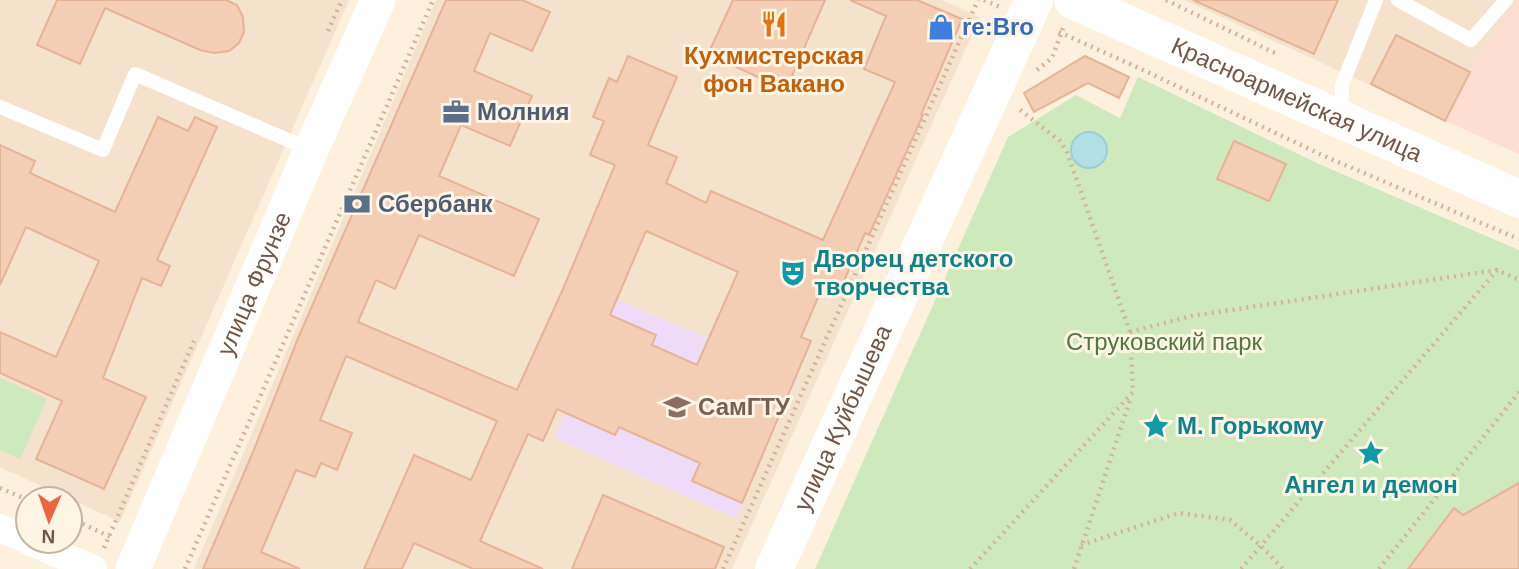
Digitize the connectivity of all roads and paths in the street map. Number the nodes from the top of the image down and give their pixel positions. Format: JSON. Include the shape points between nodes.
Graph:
{"nodes":[{"id":1,"x":378,"y":0,"type":"edge"},
{"id":2,"x":433,"y":0,"type":"edge"},
{"id":3,"x":978,"y":0,"type":"edge"},
{"id":4,"x":985,"y":0,"type":"edge"},
{"id":5,"x":1073,"y":0,"type":"edge"},
{"id":6,"x":1376,"y":0,"type":"edge"},
{"id":7,"x":1398,"y":0,"type":"edge"},
{"id":8,"x":1506,"y":0,"type":"edge"},
{"id":9,"x":1030,"y":9,"type":"edge"},
{"id":10,"x":1016,"y":106,"type":"dead end"},
{"id":11,"x":0,"y":107,"type":"edge"},
{"id":12,"x":1341,"y":119,"type":"junction"},
{"id":13,"x":311,"y":150,"type":"junction"},
{"id":14,"x":1519,"y":200,"type":"edge"},
{"id":15,"x":1519,"y":239,"type":"edge"},
{"id":16,"x":1497,"y":270,"type":"junction"},
{"id":17,"x":1519,"y":281,"type":"edge"},
{"id":18,"x":1129,"y":332,"type":"junction"},
{"id":19,"x":1519,"y":391,"type":"edge"},
{"id":20,"x":1133,"y":393,"type":"junction"},
{"id":21,"x":1081,"y":545,"type":"junction"},
{"id":22,"x":1261,"y":546,"type":"junction"},
{"id":23,"x":61,"y":555,"type":"edge"},
{"id":24,"x":93,"y":569,"type":"edge"},
{"id":25,"x":133,"y":569,"type":"edge"},
{"id":26,"x":185,"y":569,"type":"edge"},
{"id":27,"x":723,"y":569,"type":"edge"},
{"id":28,"x":774,"y":569,"type":"edge"},
{"id":29,"x":970,"y":569,"type":"edge"},
{"id":30,"x":1074,"y":569,"type":"edge"},
{"id":31,"x":1241,"y":569,"type":"edge"},
{"id":32,"x":1283,"y":569,"type":"edge"},
{"id":33,"x":1379,"y":569,"type":"edge"}],
"edges":[{"from":1,"to":13,"type":"street","name":"улица Фрунзе"},
{"from":2,"to":26,"type":"path"},
{"from":3,"to":27,"type":"path"},
{"from":4,"to":9,"type":"path"},
{"from":5,"to":12,"type":"main road","name":"Красноармейская улица"},
{"from":6,"to":12,"type":"lane","via":[[1342,85]]},
{"from":7,"to":8,"type":"lane","via":[[1471,40]]},
{"from":9,"to":15,"type":"path","via":[[1142,69],[1324,156]]},
{"from":9,"to":28,"type":"main road","name":"улица Куйбышева"},
{"from":10,"to":18,"type":"path","via":[[1067,152]]},
{"from":11,"to":13,"type":"lane","via":[[103,150],[135,74]]},
{"from":12,"to":14,"type":"main road","name":"Красноармейская улица"},
{"from":13,"to":25,"type":"street","name":"улица Фрунзе"},
{"from":16,"to":17,"type":"path"},
{"from":16,"to":18,"type":"path","via":[[1191,316]]},
{"from":16,"to":22,"type":"path"},
{"from":18,"to":20,"type":"path"},
{"from":19,"to":33,"type":"path"},
{"from":20,"to":21,"type":"path"},
{"from":20,"to":29,"type":"path"},
{"from":21,"to":22,"type":"path","via":[[1179,513],[1230,520]]},
{"from":21,"to":30,"type":"path"},
{"from":22,"to":31,"type":"path"},
{"from":22,"to":32,"type":"path"},
{"from":23,"to":24,"type":"street"}]}
